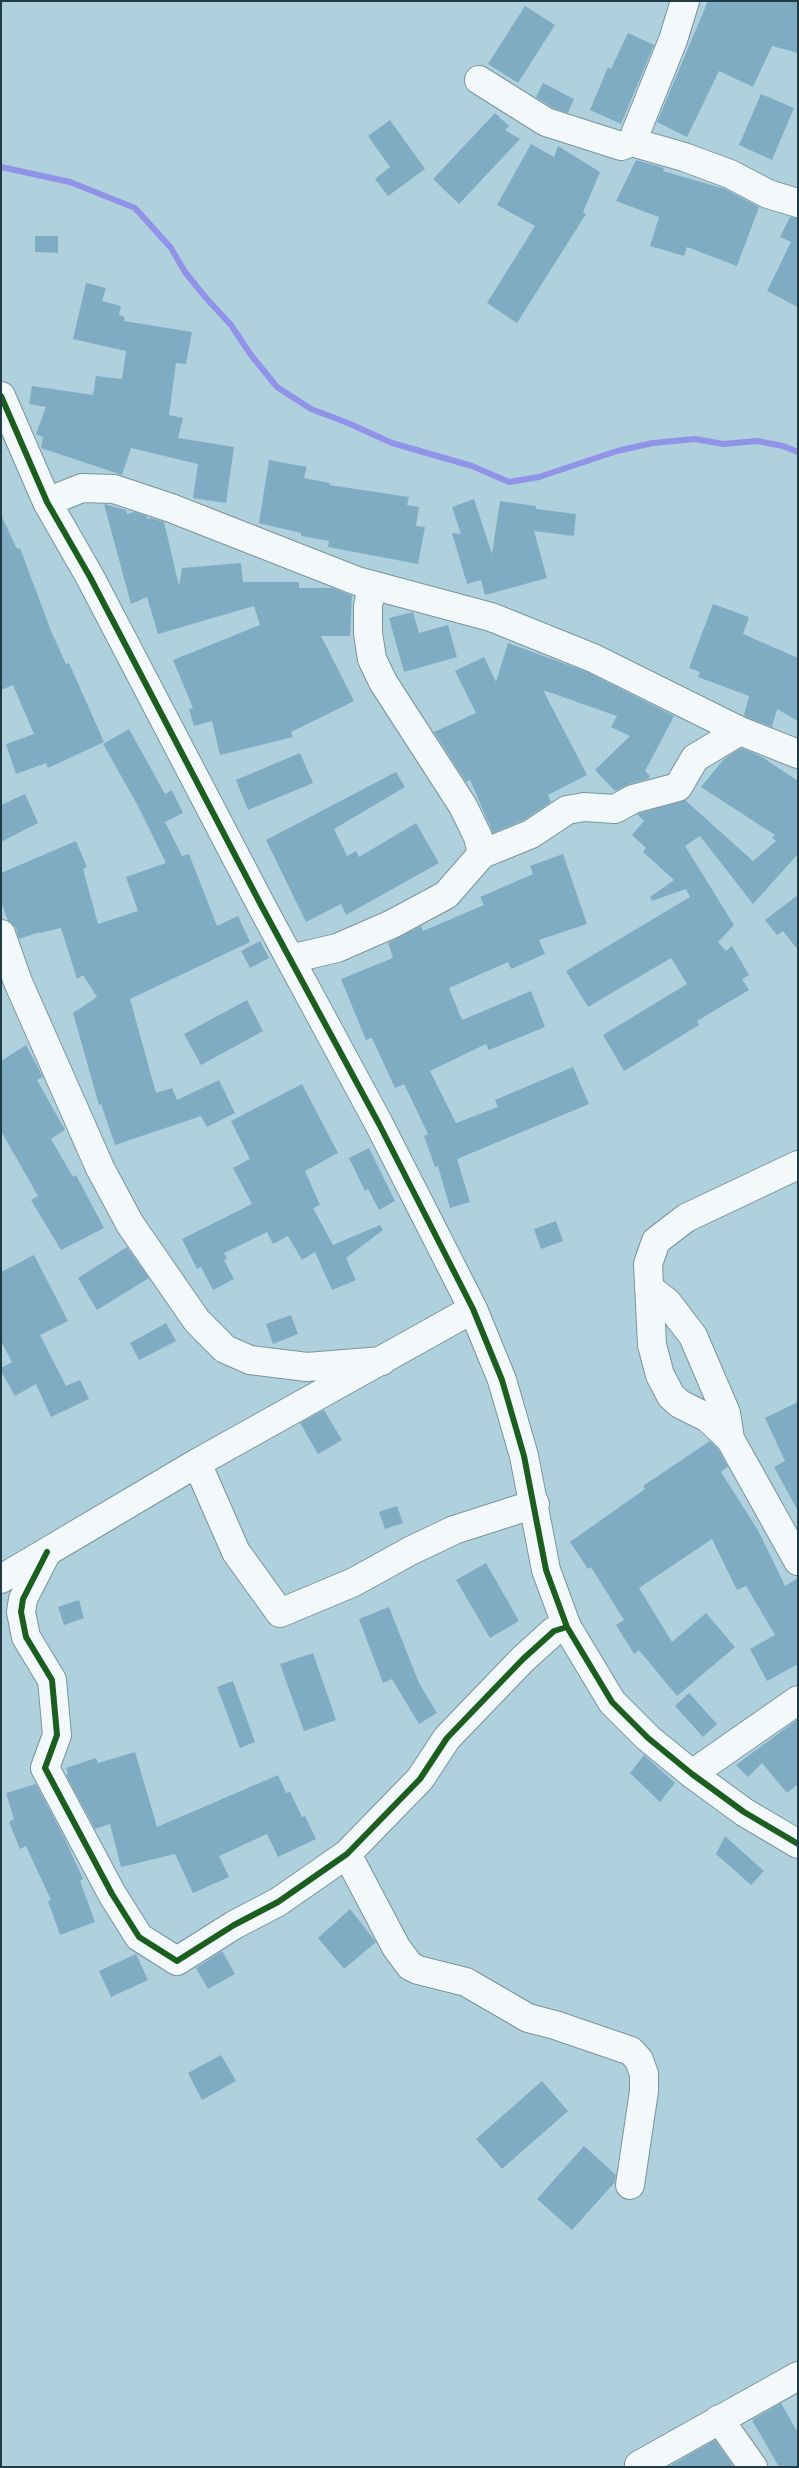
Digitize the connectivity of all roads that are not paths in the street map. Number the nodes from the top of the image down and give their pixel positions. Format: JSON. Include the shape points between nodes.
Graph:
{"nodes":[{"id":1,"x":685,"y":1,"type":"edge"},
{"id":2,"x":479,"y":80,"type":"dead end"},
{"id":3,"x":632,"y":142,"type":"junction"},
{"id":4,"x":798,"y":203,"type":"edge"},
{"id":5,"x":2,"y":399,"type":"edge"},
{"id":6,"x":47,"y":502,"type":"junction"},
{"id":7,"x":372,"y":586,"type":"junction"},
{"id":8,"x":740,"y":731,"type":"junction"},
{"id":9,"x":798,"y":754,"type":"edge"},
{"id":10,"x":482,"y":854,"type":"junction"},
{"id":11,"x":1,"y":934,"type":"edge"},
{"id":12,"x":296,"y":970,"type":"junction"},
{"id":13,"x":798,"y":1165,"type":"edge"},
{"id":14,"x":649,"y":1288,"type":"junction"},
{"id":15,"x":473,"y":1309,"type":"junction"},
{"id":16,"x":382,"y":1361,"type":"junction"},
{"id":17,"x":730,"y":1438,"type":"junction"},
{"id":18,"x":197,"y":1463,"type":"junction"},
{"id":19,"x":534,"y":1504,"type":"junction"},
{"id":20,"x":47,"y":1552,"type":"junction"},
{"id":21,"x":798,"y":1561,"type":"edge"},
{"id":22,"x":1,"y":1579,"type":"edge"},
{"id":23,"x":567,"y":1627,"type":"junction"},
{"id":24,"x":798,"y":1700,"type":"edge"},
{"id":25,"x":692,"y":1774,"type":"junction"},
{"id":26,"x":798,"y":1844,"type":"edge"},
{"id":27,"x":347,"y":1854,"type":"junction"},
{"id":28,"x":630,"y":2185,"type":"dead end"},
{"id":29,"x":798,"y":2376,"type":"edge"},
{"id":30,"x":719,"y":2419,"type":"junction"},
{"id":31,"x":639,"y":2465,"type":"dead end"},
{"id":32,"x":754,"y":2467,"type":"edge"}],
"edges":[{"from":1,"to":3,"type":"street"},
{"from":2,"to":3,"type":"street","via":[[546,122],[621,146]]},
{"from":3,"to":4,"type":"street","via":[[693,160],[730,174],[768,194]]},
{"from":5,"to":6,"type":"street"},
{"from":6,"to":7,"type":"street","via":[[82,488],[114,489]]},
{"from":6,"to":12,"type":"street","via":[[90,577]]},
{"from":7,"to":8,"type":"street","via":[[491,617],[593,658]]},
{"from":7,"to":10,"type":"street","via":[[368,606],[372,659],[383,682],[463,806],[478,837]]},
{"from":8,"to":9,"type":"street"},
{"from":8,"to":10,"type":"street","via":[[695,758],[678,787],[633,799],[614,809],[584,807],[567,810],[530,834]]},
{"from":10,"to":12,"type":"street","via":[[446,894]]},
{"from":11,"to":16,"type":"street","via":[[100,1168],[130,1224],[197,1321],[225,1349],[250,1360],[307,1367]]},
{"from":12,"to":15,"type":"street"},
{"from":13,"to":14,"type":"street","via":[[686,1218],[656,1241],[648,1264]]},
{"from":14,"to":17,"type":"street","via":[[667,1302],[693,1336],[726,1413]]},
{"from":14,"to":17,"type":"street","via":[[652,1345],[660,1375],[671,1396],[708,1418]]},
{"from":15,"to":16,"type":"street"},
{"from":15,"to":19,"type":"street","via":[[502,1380]]},
{"from":16,"to":18,"type":"street"},
{"from":17,"to":21,"type":"street"},
{"from":18,"to":19,"type":"street","via":[[236,1552],[280,1613],[354,1582],[454,1530]]},
{"from":18,"to":20,"type":"street"},
{"from":19,"to":23,"type":"street","via":[[546,1570]]},
{"from":20,"to":22,"type":"street"},
{"from":20,"to":27,"type":"street","via":[[23,1599],[21,1612],[26,1636],[52,1680],[57,1735],[46,1768],[112,1894],[139,1937],[177,1960],[278,1902]]},
{"from":23,"to":25,"type":"street","via":[[612,1702],[648,1738]]},
{"from":23,"to":27,"type":"street","via":[[554,1630],[523,1659],[447,1738],[420,1780]]},
{"from":24,"to":25,"type":"street"},
{"from":25,"to":26,"type":"street","via":[[744,1812]]},
{"from":27,"to":28,"type":"street","via":[[396,1948],[410,1966],[466,1982],[528,2018],[631,2051],[639,2060],[644,2074],[644,2091]]},
{"from":29,"to":30,"type":"street"},
{"from":30,"to":31,"type":"street"},
{"from":30,"to":32,"type":"street"}]}
